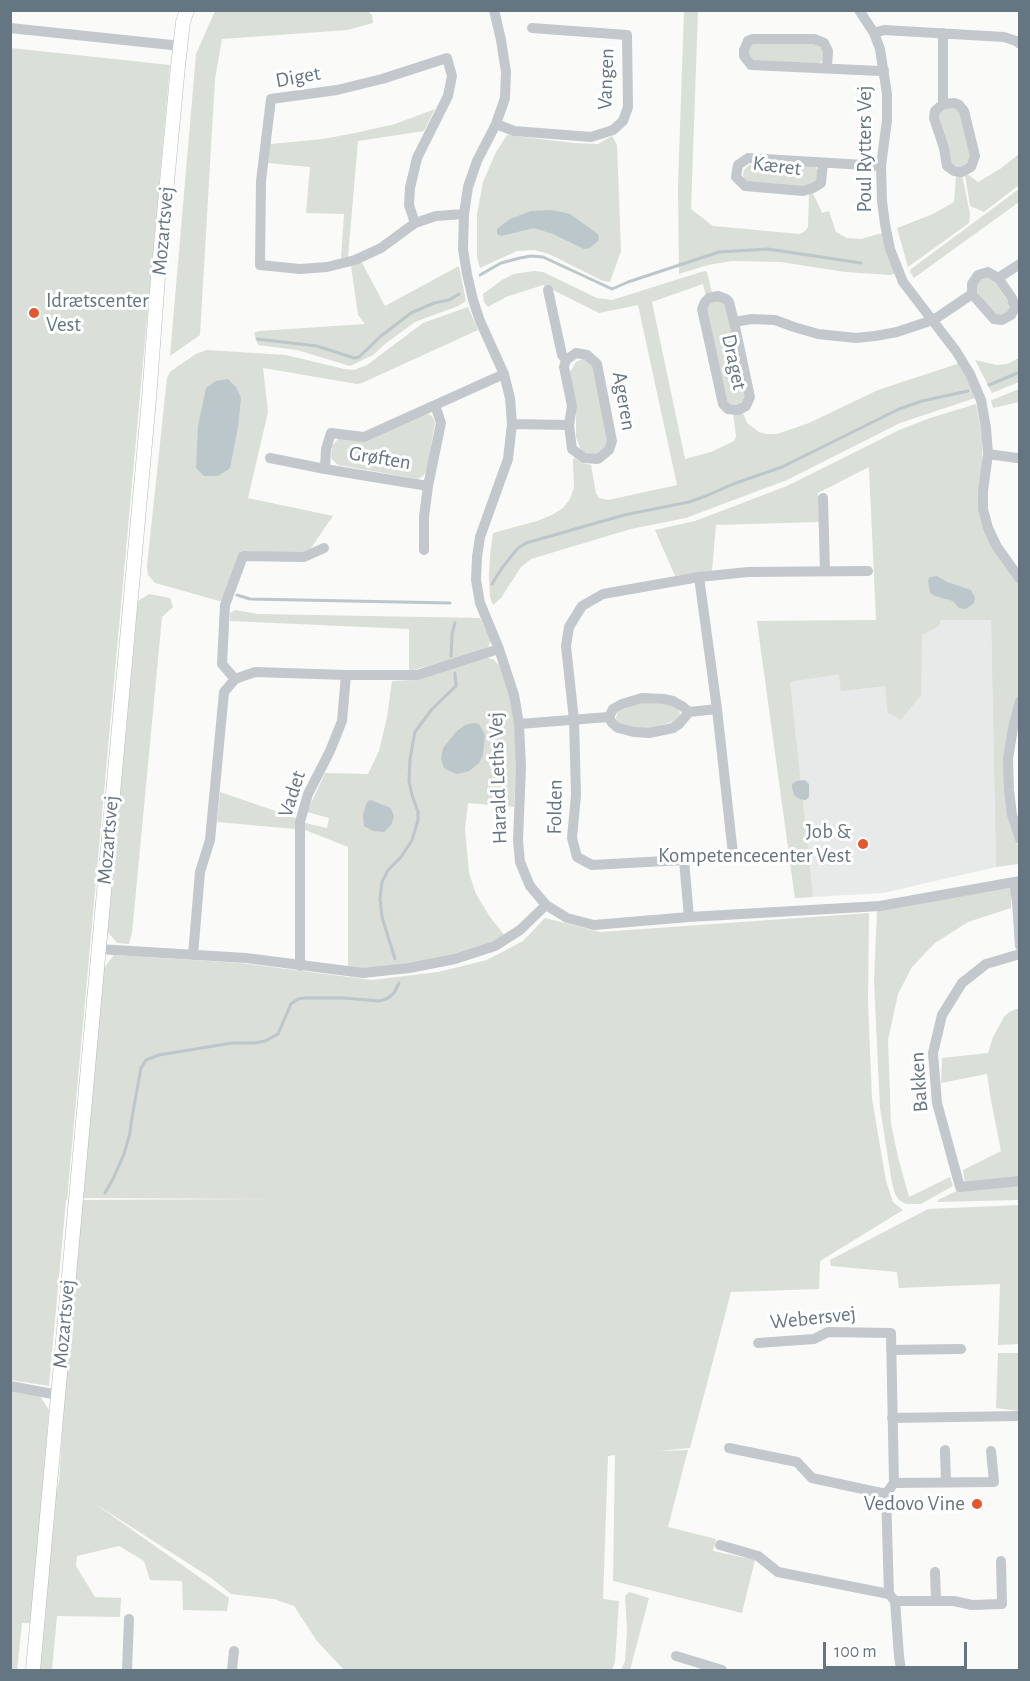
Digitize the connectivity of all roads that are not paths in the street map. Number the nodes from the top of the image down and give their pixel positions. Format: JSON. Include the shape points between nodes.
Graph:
{"nodes":[{"id":1,"x":187,"y":10,"type":"edge"},
{"id":2,"x":494,"y":10,"type":"edge"},
{"id":3,"x":859,"y":10,"type":"edge"},
{"id":4,"x":10,"y":28,"type":"edge"},
{"id":5,"x":532,"y":28,"type":"dead end"},
{"id":6,"x":874,"y":33,"type":"junction"},
{"id":7,"x":943,"y":33,"type":"junction"},
{"id":8,"x":1020,"y":44,"type":"edge"},
{"id":9,"x":181,"y":46,"type":"junction"},
{"id":10,"x":827,"y":68,"type":"junction"},
{"id":11,"x":884,"y":70,"type":"junction"},
{"id":12,"x":943,"y":104,"type":"junction"},
{"id":13,"x":496,"y":124,"type":"junction"},
{"id":14,"x":823,"y":163,"type":"junction"},
{"id":15,"x":881,"y":166,"type":"junction"},
{"id":16,"x":464,"y":214,"type":"junction"},
{"id":17,"x":415,"y":224,"type":"junction"},
{"id":18,"x":1020,"y":264,"type":"edge"},
{"id":19,"x":998,"y":278,"type":"junction"},
{"id":20,"x":549,"y":290,"type":"dead end"},
{"id":21,"x":972,"y":294,"type":"junction"},
{"id":22,"x":932,"y":320,"type":"junction"},
{"id":23,"x":734,"y":322,"type":"junction"},
{"id":24,"x":566,"y":360,"type":"junction"},
{"id":25,"x":504,"y":374,"type":"junction"},
{"id":26,"x":435,"y":405,"type":"junction"},
{"id":27,"x":512,"y":424,"type":"junction"},
{"id":28,"x":569,"y":426,"type":"junction"},
{"id":29,"x":988,"y":454,"type":"junction"},
{"id":30,"x":270,"y":458,"type":"dead end"},
{"id":31,"x":1019,"y":459,"type":"edge"},
{"id":32,"x":325,"y":469,"type":"junction"},
{"id":33,"x":428,"y":486,"type":"junction"},
{"id":34,"x":823,"y":498,"type":"dead end"},
{"id":35,"x":324,"y":548,"type":"dead end"},
{"id":36,"x":423,"y":550,"type":"dead end"},
{"id":37,"x":868,"y":570,"type":"dead end"},
{"id":38,"x":825,"y":571,"type":"junction"},
{"id":39,"x":699,"y":577,"type":"junction"},
{"id":40,"x":1020,"y":579,"type":"edge"},
{"id":41,"x":499,"y":649,"type":"junction"},
{"id":42,"x":346,"y":675,"type":"junction"},
{"id":43,"x":235,"y":679,"type":"junction"},
{"id":44,"x":1020,"y":701,"type":"edge"},
{"id":45,"x":717,"y":709,"type":"junction"},
{"id":46,"x":689,"y":712,"type":"junction"},
{"id":47,"x":609,"y":717,"type":"junction"},
{"id":48,"x":574,"y":720,"type":"junction"},
{"id":49,"x":519,"y":724,"type":"junction"},
{"id":50,"x":1014,"y":760,"type":"edge"},
{"id":51,"x":1020,"y":839,"type":"edge"},
{"id":52,"x":684,"y":860,"type":"junction"},
{"id":53,"x":1017,"y":881,"type":"edge"},
{"id":54,"x":546,"y":905,"type":"junction"},
{"id":55,"x":689,"y":917,"type":"junction"},
{"id":56,"x":1020,"y":946,"type":"edge"},
{"id":57,"x":98,"y":949,"type":"junction"},
{"id":58,"x":1020,"y":954,"type":"edge"},
{"id":59,"x":193,"y":955,"type":"junction"},
{"id":60,"x":300,"y":966,"type":"junction"},
{"id":61,"x":1020,"y":1181,"type":"edge"},
{"id":62,"x":758,"y":1343,"type":"dead end"},
{"id":63,"x":961,"y":1349,"type":"dead end"},
{"id":64,"x":891,"y":1350,"type":"junction"},
{"id":65,"x":10,"y":1386,"type":"edge"},
{"id":66,"x":58,"y":1395,"type":"junction"},
{"id":67,"x":1020,"y":1416,"type":"edge"},
{"id":68,"x":892,"y":1418,"type":"junction"},
{"id":69,"x":729,"y":1448,"type":"dead end"},
{"id":70,"x":945,"y":1450,"type":"dead end"},
{"id":71,"x":991,"y":1450,"type":"dead end"},
{"id":72,"x":946,"y":1482,"type":"junction"},
{"id":73,"x":894,"y":1483,"type":"junction"},
{"id":74,"x":886,"y":1494,"type":"junction"},
{"id":75,"x":720,"y":1545,"type":"dead end"},
{"id":76,"x":1001,"y":1561,"type":"dead end"},
{"id":77,"x":935,"y":1572,"type":"dead end"},
{"id":78,"x":892,"y":1598,"type":"junction"},
{"id":79,"x":936,"y":1600,"type":"junction"},
{"id":80,"x":129,"y":1619,"type":"dead end"},
{"id":81,"x":234,"y":1651,"type":"dead end"},
{"id":82,"x":676,"y":1656,"type":"dead end"},
{"id":83,"x":33,"y":1671,"type":"edge"},
{"id":84,"x":127,"y":1671,"type":"edge"},
{"id":85,"x":232,"y":1671,"type":"edge"},
{"id":86,"x":722,"y":1671,"type":"edge"},
{"id":87,"x":902,"y":1671,"type":"edge"}],
"edges":[{"from":1,"to":9,"type":"street","name":"Mozartsvej"},
{"from":2,"to":13,"type":"street","name":"Harald Leths Vej","via":[[506,72],[505,98]]},
{"from":3,"to":6,"type":"street","name":"Poul Rytters Vej"},
{"from":4,"to":9,"type":"street"},
{"from":5,"to":13,"type":"street","name":"Vangen","via":[[627,35],[628,107],[623,121],[604,135],[591,138],[514,131]]},
{"from":6,"to":7,"type":"street"},
{"from":6,"to":11,"type":"street","name":"Poul Rytters Vej"},
{"from":7,"to":8,"type":"street","via":[[1004,37]]},
{"from":7,"to":12,"type":"street"},
{"from":9,"to":57,"type":"street","name":"Mozartsvej"},
{"from":10,"to":10,"type":"street","via":[[751,64],[744,50],[753,39],[813,39],[824,43],[828,51]]},
{"from":10,"to":11,"type":"street"},
{"from":11,"to":15,"type":"street","name":"Poul Rytters Vej","via":[[888,109]]},
{"from":12,"to":12,"type":"street","via":[[934,118],[946,166],[962,172],[971,166],[975,156],[964,111],[954,103]]},
{"from":13,"to":16,"type":"street","name":"Harald Leths Vej","via":[[477,160]]},
{"from":14,"to":14,"type":"street","name":"Kæret","via":[[748,158],[738,165],[736,177],[745,186],[803,191],[821,183]]},
{"from":14,"to":15,"type":"street","name":"Kæret"},
{"from":15,"to":22,"type":"street","name":"Poul Rytters Vej","via":[[883,213],[894,260],[903,282]]},
{"from":16,"to":17,"type":"street","name":"Diget","via":[[436,216]]},
{"from":16,"to":25,"type":"street","name":"Harald Leths Vej","via":[[463,249],[473,300]]},
{"from":17,"to":17,"type":"street","name":"Diget","via":[[409,205],[410,188],[417,158],[448,96],[452,76],[447,58],[382,80],[270,99],[261,181],[261,265],[300,269],[355,260],[381,248]]},
{"from":18,"to":19,"type":"street"},
{"from":19,"to":21,"type":"street","via":[[988,272],[978,275],[972,284]]},
{"from":19,"to":21,"type":"street","via":[[1012,298],[1015,308],[1011,315],[994,319]]},
{"from":20,"to":24,"type":"street","name":"Ageren"},
{"from":21,"to":22,"type":"street","name":"Draget"},
{"from":22,"to":23,"type":"street","name":"Draget","via":[[897,332],[856,338],[818,334],[768,319]]},
{"from":22,"to":29,"type":"street","name":"Poul Rytters Vej","via":[[956,351],[981,400]]},
{"from":23,"to":23,"type":"street","name":"Draget","via":[[750,397],[746,406],[738,410],[723,404],[702,309],[705,302],[714,296],[726,299]]},
{"from":24,"to":28,"type":"street","name":"Ageren","via":[[572,406]]},
{"from":24,"to":28,"type":"street","name":"Ageren","via":[[576,353],[587,355],[597,364],[612,441],[609,450],[598,459],[584,458],[572,449]]},
{"from":25,"to":26,"type":"street","name":"Grøften"},
{"from":25,"to":27,"type":"street","name":"Harald Leths Vej"},
{"from":26,"to":32,"type":"street","name":"Grøften","via":[[364,437],[332,433]]},
{"from":26,"to":33,"type":"street","name":"Grøften","via":[[441,423]]},
{"from":27,"to":28,"type":"street"},
{"from":27,"to":41,"type":"street","name":"Harald Leths Vej","via":[[508,459],[480,537],[477,557],[480,603]]},
{"from":29,"to":31,"type":"street"},
{"from":29,"to":40,"type":"street","name":"Poul Rytters Vej","via":[[983,509],[997,547]]},
{"from":30,"to":32,"type":"street","name":"Grøften"},
{"from":32,"to":33,"type":"street","name":"Grøften"},
{"from":33,"to":36,"type":"street","name":"Grøften"},
{"from":34,"to":38,"type":"street"},
{"from":35,"to":43,"type":"street","via":[[304,557],[243,556],[225,605],[222,664]]},
{"from":37,"to":38,"type":"street","name":"Folden"},
{"from":38,"to":39,"type":"street","name":"Folden"},
{"from":39,"to":45,"type":"street","name":"Folden"},
{"from":39,"to":48,"type":"street","name":"Folden","via":[[603,594],[582,606],[569,627],[566,646]]},
{"from":41,"to":42,"type":"street","via":[[417,675]]},
{"from":41,"to":49,"type":"street","name":"Harald Leths Vej"},
{"from":42,"to":43,"type":"street","via":[[255,672]]},
{"from":42,"to":60,"type":"street","name":"Vadet","via":[[342,721],[308,794],[300,822]]},
{"from":43,"to":59,"type":"street","via":[[224,692],[210,840],[200,872]]},
{"from":44,"to":50,"type":"street","via":[[1012,728]]},
{"from":45,"to":46,"type":"street"},
{"from":45,"to":52,"type":"street","name":"Folden","via":[[733,854]]},
{"from":46,"to":47,"type":"street","via":[[673,701],[642,698],[613,709]]},
{"from":46,"to":47,"type":"street","via":[[680,724],[649,733],[618,728]]},
{"from":47,"to":48,"type":"street"},
{"from":48,"to":49,"type":"street"},
{"from":48,"to":52,"type":"street","name":"Folden","via":[[576,795],[572,838],[577,857],[592,865]]},
{"from":49,"to":54,"type":"street","name":"Harald Leths Vej","via":[[520,862],[530,885]]},
{"from":50,"to":51,"type":"street","via":[[1009,790]]},
{"from":52,"to":55,"type":"street"},
{"from":53,"to":55,"type":"street","name":"Harald Leths Vej","via":[[880,906]]},
{"from":53,"to":56,"type":"street"},
{"from":54,"to":55,"type":"street","name":"Harald Leths Vej","via":[[567,918],[594,925]]},
{"from":54,"to":60,"type":"street","via":[[520,930],[495,946],[455,959],[363,973]]},
{"from":57,"to":59,"type":"street"},
{"from":57,"to":66,"type":"street","name":"Mozartsvej"},
{"from":58,"to":61,"type":"street","name":"Bakken","via":[[986,964],[962,983],[942,1015],[933,1053],[937,1103],[960,1187]]},
{"from":59,"to":60,"type":"street"},
{"from":62,"to":64,"type":"street","name":"Webersvej","via":[[814,1339],[828,1332],[891,1332]]},
{"from":63,"to":64,"type":"street"},
{"from":64,"to":68,"type":"street"},
{"from":65,"to":66,"type":"street"},
{"from":66,"to":83,"type":"street","name":"Mozartsvej"},
{"from":67,"to":68,"type":"street"},
{"from":68,"to":73,"type":"street"},
{"from":69,"to":74,"type":"street","via":[[797,1462],[812,1478]]},
{"from":70,"to":72,"type":"street"},
{"from":71,"to":72,"type":"street","via":[[994,1482]]},
{"from":72,"to":73,"type":"street"},
{"from":73,"to":74,"type":"street"},
{"from":74,"to":78,"type":"street"},
{"from":75,"to":78,"type":"street","via":[[758,1556],[778,1572]]},
{"from":76,"to":79,"type":"street","via":[[1002,1604]]},
{"from":77,"to":79,"type":"street"},
{"from":78,"to":79,"type":"street"},
{"from":78,"to":87,"type":"street"},
{"from":80,"to":84,"type":"street"},
{"from":81,"to":85,"type":"street"},
{"from":82,"to":86,"type":"street"}]}
